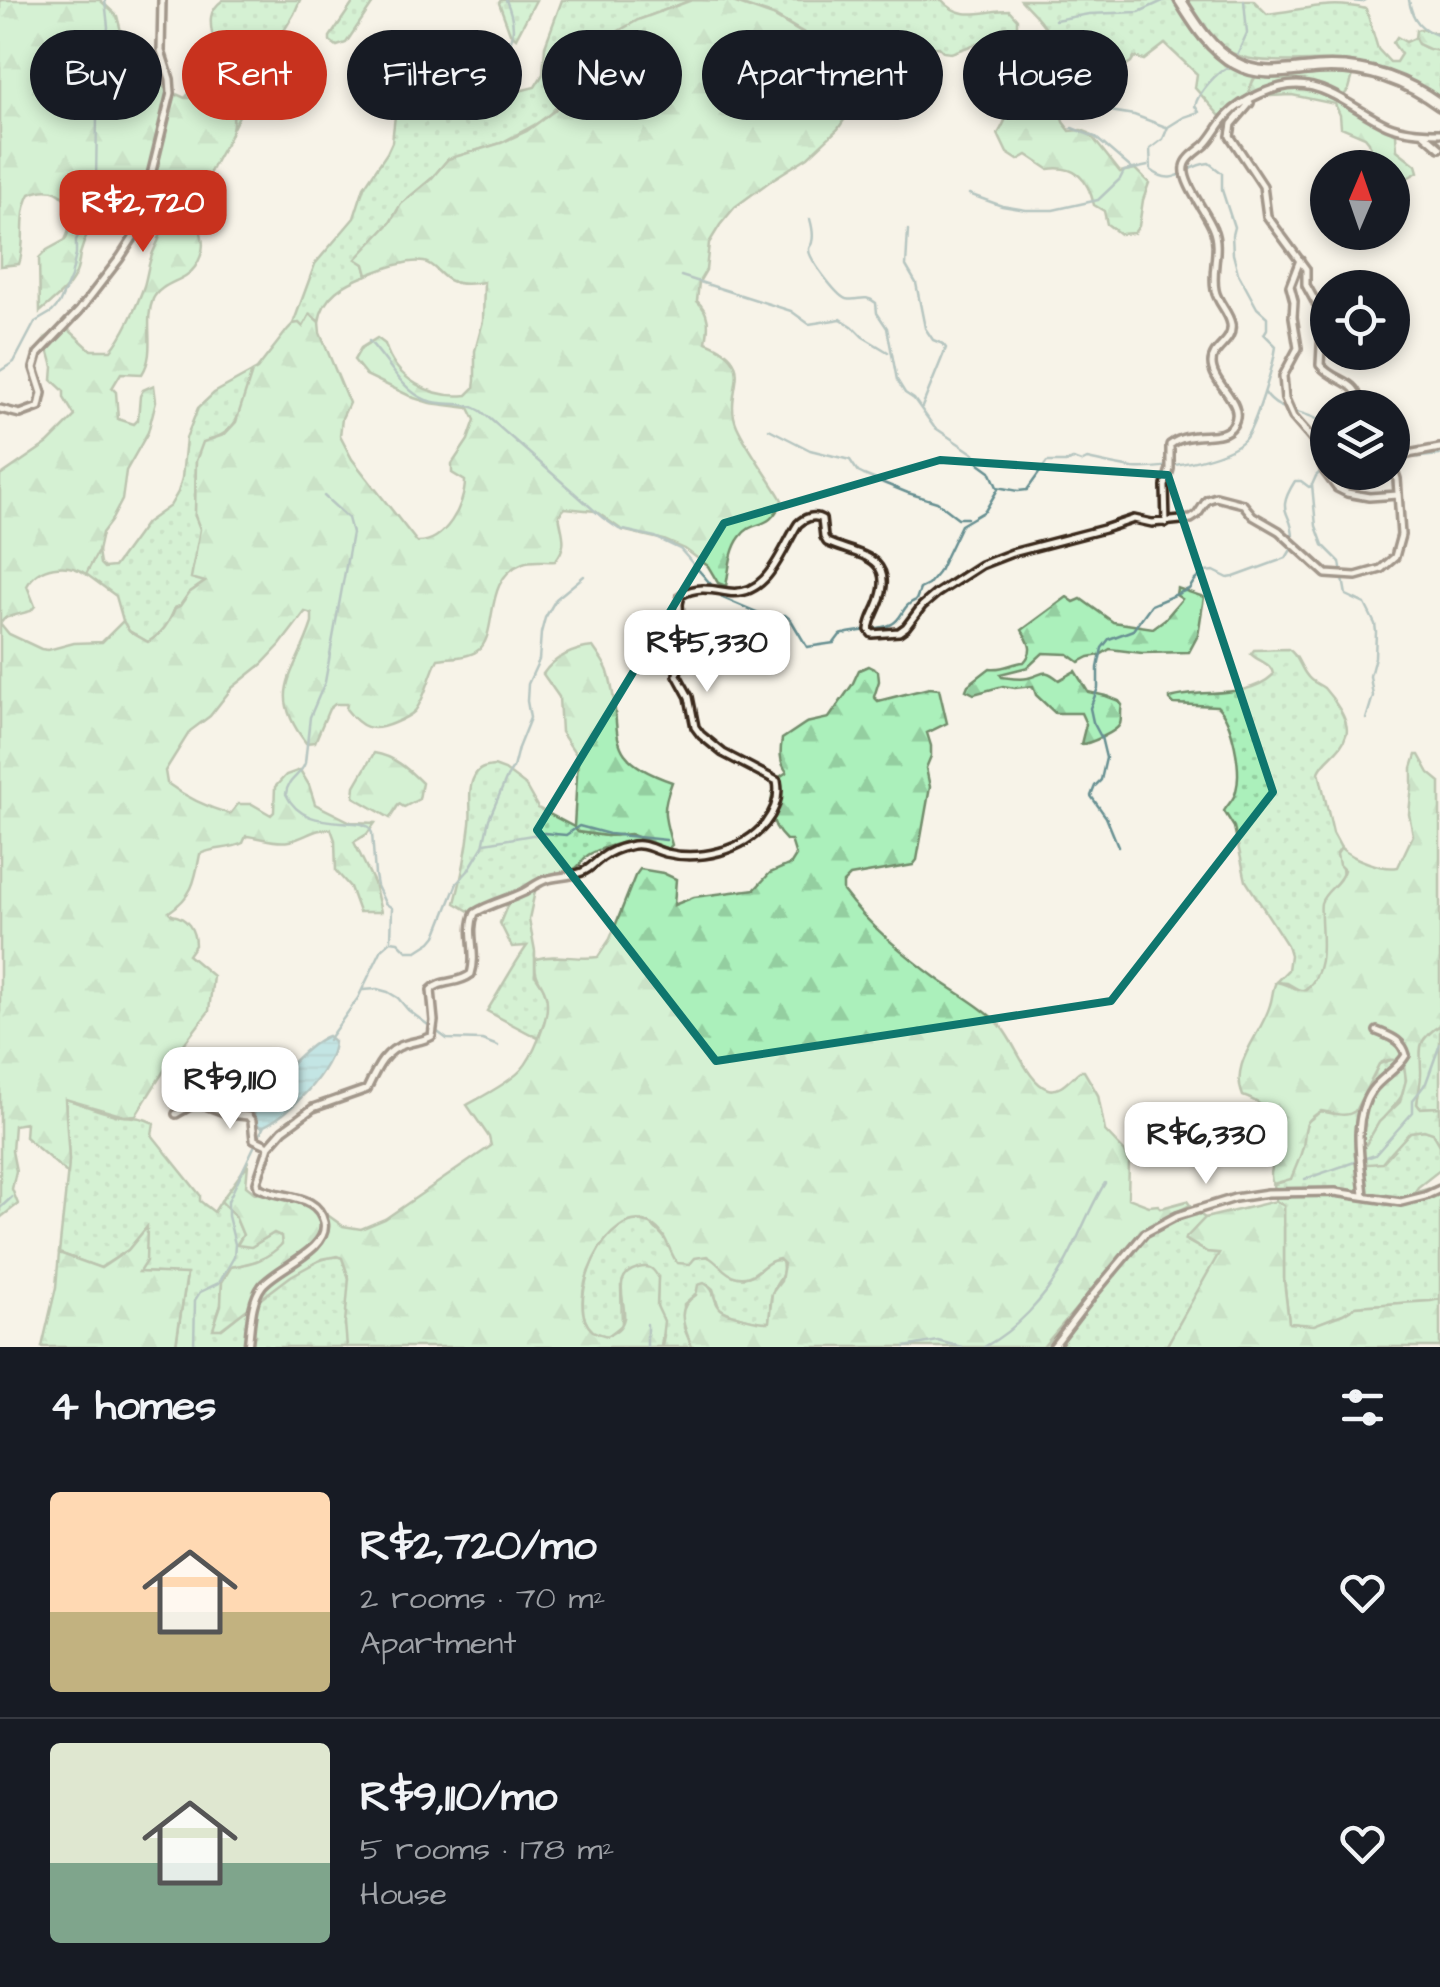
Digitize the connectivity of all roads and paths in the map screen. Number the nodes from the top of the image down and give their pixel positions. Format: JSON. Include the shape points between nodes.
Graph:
{"nodes":[{"id":1,"x":162,"y":0,"type":"edge"},
{"id":2,"x":1180,"y":0,"type":"edge"},
{"id":3,"x":1256,"y":97,"type":"junction"},
{"id":4,"x":1440,"y":105,"type":"edge"},
{"id":5,"x":1422,"y":132,"type":"junction"},
{"id":6,"x":1440,"y":133,"type":"edge"},
{"id":7,"x":1440,"y":148,"type":"edge"},
{"id":8,"x":1300,"y":260,"type":"junction"},
{"id":9,"x":1357,"y":390,"type":"edge"},
{"id":10,"x":0,"y":409,"type":"edge"},
{"id":11,"x":1440,"y":448,"type":"edge"},
{"id":12,"x":1410,"y":456,"type":"edge"},
{"id":13,"x":1398,"y":490,"type":"edge"},
{"id":14,"x":1398,"y":495,"type":"junction"},
{"id":15,"x":1166,"y":523,"type":"junction"},
{"id":16,"x":1377,"y":1031,"type":"dead end"},
{"id":17,"x":176,"y":1114,"type":"dead end"},
{"id":18,"x":269,"y":1146,"type":"junction"},
{"id":19,"x":1440,"y":1190,"type":"edge"},
{"id":20,"x":1364,"y":1195,"type":"junction"},
{"id":21,"x":248,"y":1347,"type":"edge"},
{"id":22,"x":1053,"y":1347,"type":"edge"}],
"edges":[{"from":1,"to":10,"type":"street","via":[[161,57],[171,92],[139,222],[120,258],[38,354],[38,406],[20,414]]},
{"from":2,"to":4,"type":"highway","via":[[1218,52],[1246,68],[1366,71]]},
{"from":3,"to":5,"type":"street","via":[[1308,86],[1389,126]]},
{"from":3,"to":8,"type":"street","via":[[1230,136],[1263,186],[1268,216]]},
{"from":3,"to":15,"type":"street","via":[[1232,110],[1185,165],[1215,236],[1215,292],[1231,327],[1212,364],[1236,413],[1224,433],[1184,436],[1170,444]]},
{"from":5,"to":6,"type":"street"},
{"from":5,"to":7,"type":"street"},
{"from":8,"to":9,"type":"street","via":[[1320,312],[1320,365]]},
{"from":8,"to":14,"type":"street","via":[[1290,286],[1298,348],[1282,376],[1285,400],[1337,488],[1369,497]]},
{"from":11,"to":12,"type":"street"},
{"from":13,"to":14,"type":"street"},
{"from":14,"to":15,"type":"street","via":[[1401,535],[1394,557],[1356,576],[1324,573],[1277,529],[1228,498],[1211,498],[1194,517]]},
{"from":15,"to":18,"type":"street","via":[[1134,519],[981,565],[894,634],[869,630],[882,592],[877,564],[827,542],[816,517],[798,524],[757,586],[681,595],[677,674],[693,723],[723,753],[778,782],[776,805],[764,824],[740,844],[713,853],[679,855],[641,844],[618,849],[585,871],[544,880],[478,911],[471,924],[470,974],[431,990],[432,1036],[399,1046],[377,1066],[367,1089],[313,1108]]},
{"from":16,"to":20,"type":"street","via":[[1398,1040],[1406,1056],[1362,1109]]},
{"from":17,"to":18,"type":"street","via":[[200,1102],[248,1116],[252,1136]]},
{"from":18,"to":21,"type":"street","via":[[258,1187],[311,1204],[323,1219],[324,1234],[258,1291]]},
{"from":19,"to":20,"type":"street","via":[[1401,1202]]},
{"from":20,"to":22,"type":"street","via":[[1252,1195],[1157,1225]]}]}
